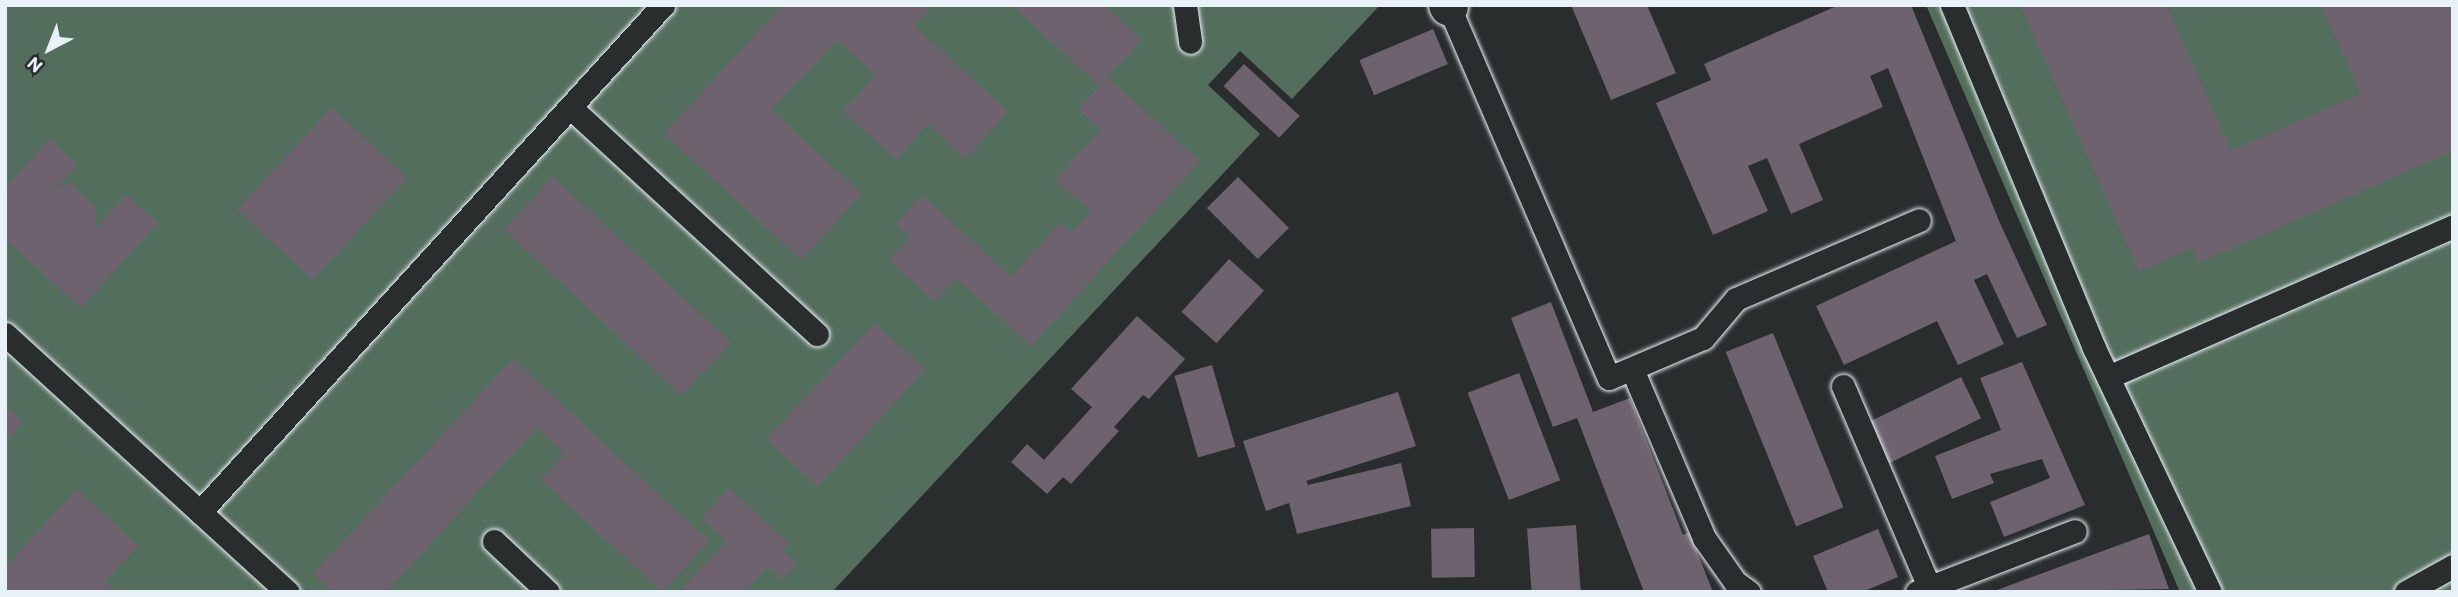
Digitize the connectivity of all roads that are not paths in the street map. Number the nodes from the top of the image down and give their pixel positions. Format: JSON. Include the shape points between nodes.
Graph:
{"nodes":[{"id":1,"x":663,"y":5,"type":"edge"},
{"id":2,"x":1185,"y":5,"type":"edge"},
{"id":3,"x":1952,"y":5,"type":"edge"},
{"id":4,"x":1448,"y":6,"type":"edge"},
{"id":5,"x":1190,"y":42,"type":"dead end"},
{"id":6,"x":571,"y":108,"type":"junction"},
{"id":7,"x":1919,"y":220,"type":"dead end"},
{"id":8,"x":2453,"y":226,"type":"edge"},
{"id":9,"x":5,"y":334,"type":"edge"},
{"id":10,"x":817,"y":334,"type":"dead end"},
{"id":11,"x":1632,"y":369,"type":"junction"},
{"id":12,"x":2108,"y":377,"type":"junction"},
{"id":13,"x":1843,"y":386,"type":"dead end"},
{"id":14,"x":200,"y":512,"type":"junction"},
{"id":15,"x":2075,"y":531,"type":"dead end"},
{"id":16,"x":494,"y":541,"type":"dead end"},
{"id":17,"x":2453,"y":566,"type":"edge"},
{"id":18,"x":1923,"y":589,"type":"edge"},
{"id":19,"x":288,"y":592,"type":"edge"},
{"id":20,"x":548,"y":592,"type":"edge"},
{"id":21,"x":1749,"y":592,"type":"edge"},
{"id":22,"x":2210,"y":592,"type":"edge"},
{"id":23,"x":2406,"y":592,"type":"edge"}],
"edges":[{"from":1,"to":6,"type":"lane"},
{"from":2,"to":5,"type":"lane"},
{"from":3,"to":12,"type":"lane"},
{"from":4,"to":11,"type":"lane","via":[[1609,378]]},
{"from":6,"to":10,"type":"lane"},
{"from":6,"to":14,"type":"lane"},
{"from":7,"to":11,"type":"lane","via":[[1736,299],[1703,338]]},
{"from":8,"to":12,"type":"lane"},
{"from":9,"to":14,"type":"lane"},
{"from":11,"to":21,"type":"lane","via":[[1704,538],[1735,582]]},
{"from":12,"to":22,"type":"lane"},
{"from":13,"to":18,"type":"lane"},
{"from":14,"to":19,"type":"lane"},
{"from":15,"to":18,"type":"lane"},
{"from":16,"to":20,"type":"lane"},
{"from":17,"to":23,"type":"lane"}]}
